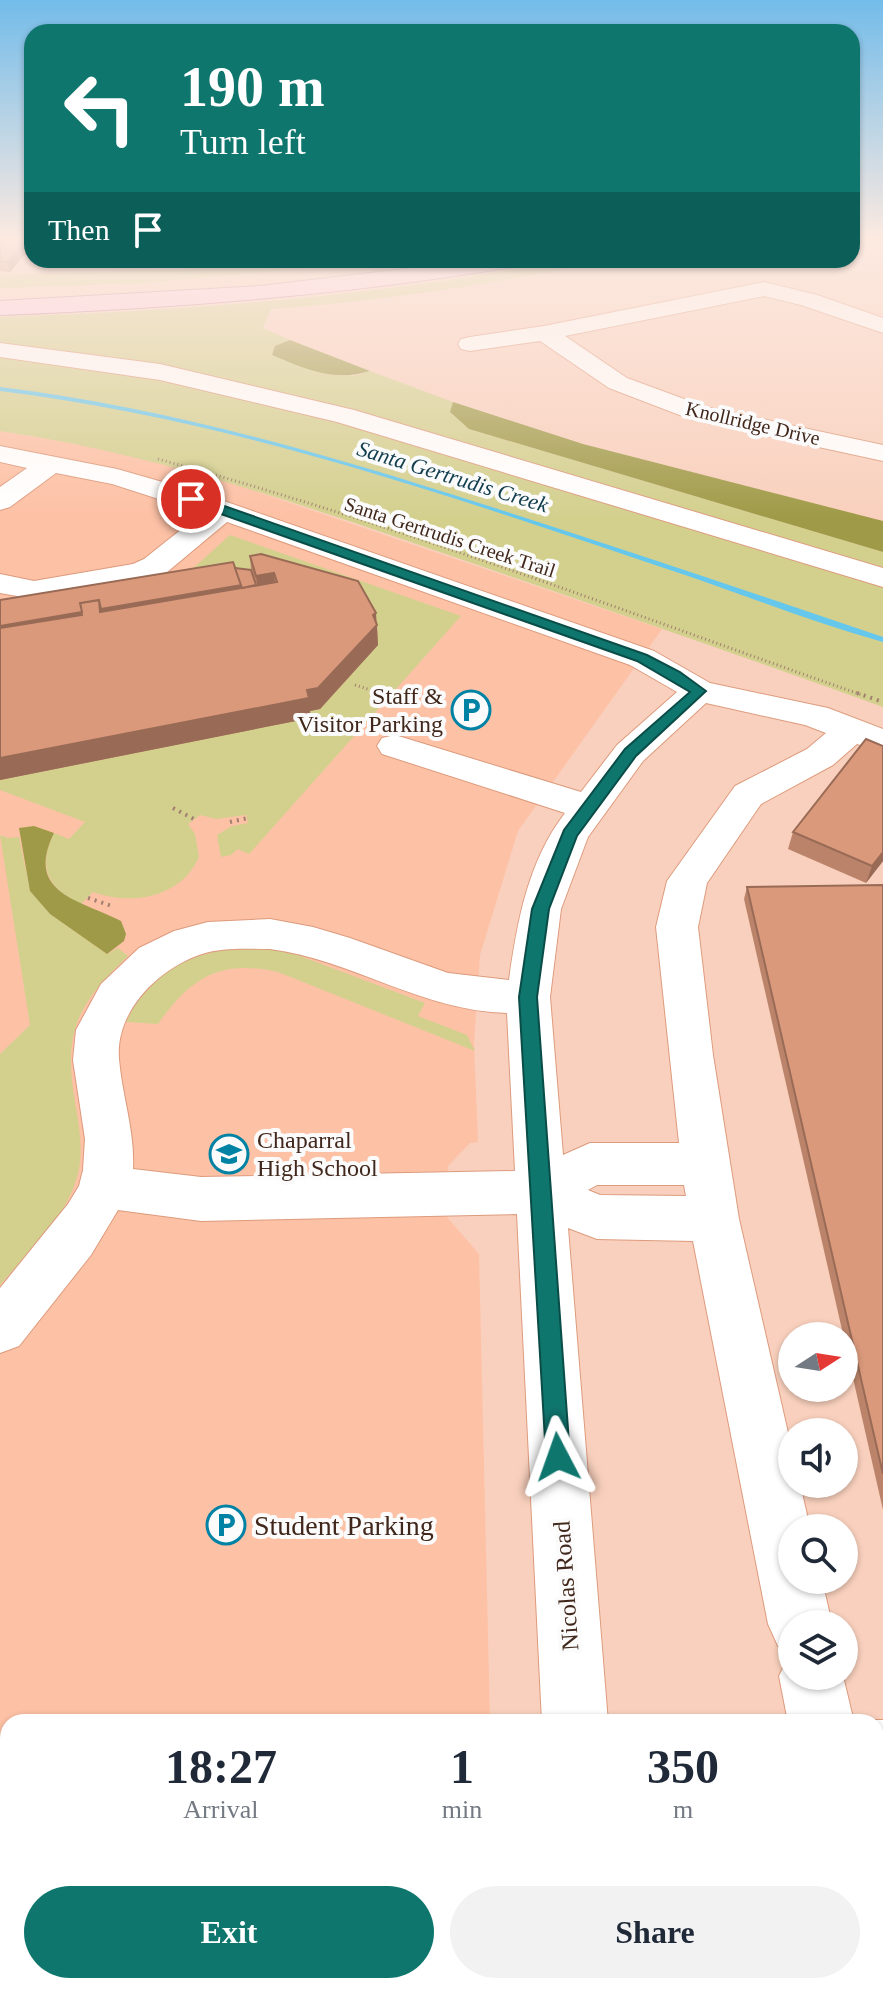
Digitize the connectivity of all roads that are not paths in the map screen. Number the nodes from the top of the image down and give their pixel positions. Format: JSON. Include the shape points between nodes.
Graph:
{"nodes":[{"id":1,"x":548,"y":332,"type":"edge"},
{"id":2,"x":544,"y":333,"type":"junction"},
{"id":3,"x":470,"y":344,"type":"dead end"},
{"id":4,"x":0,"y":350,"type":"edge"},
{"id":5,"x":883,"y":453,"type":"edge"},
{"id":6,"x":0,"y":454,"type":"edge"},
{"id":7,"x":52,"y":463,"type":"junction"},
{"id":8,"x":0,"y":501,"type":"edge"},
{"id":9,"x":223,"y":510,"type":"junction"},
{"id":10,"x":883,"y":578,"type":"edge"},
{"id":11,"x":0,"y":583,"type":"edge"},
{"id":12,"x":699,"y":691,"type":"junction"},
{"id":13,"x":867,"y":735,"type":"edge"},
{"id":14,"x":395,"y":746,"type":"dead end"},
{"id":15,"x":589,"y":808,"type":"junction"},
{"id":16,"x":528,"y":997,"type":"junction"},
{"id":17,"x":705,"y":1164,"type":"junction"},
{"id":18,"x":104,"y":1187,"type":"junction"},
{"id":19,"x":541,"y":1192,"type":"junction"},
{"id":20,"x":714,"y":1219,"type":"junction"},
{"id":21,"x":0,"y":1328,"type":"edge"},
{"id":22,"x":797,"y":1610,"type":"edge"},
{"id":23,"x":814,"y":1690,"type":"edge"},
{"id":24,"x":574,"y":1714,"type":"edge"},
{"id":25,"x":819,"y":1714,"type":"edge"}],
"edges":[{"from":1,"to":2,"type":"street"},
{"from":2,"to":3,"type":"street"},
{"from":2,"to":5,"type":"street","name":"Knollridge Drive","via":[[618,383],[699,413]]},
{"from":4,"to":10,"type":"street","via":[[160,372],[345,416]]},
{"from":6,"to":7,"type":"street"},
{"from":7,"to":8,"type":"street"},
{"from":7,"to":9,"type":"street"},
{"from":9,"to":11,"type":"street","via":[[155,566],[140,572],[34,590]]},
{"from":9,"to":12,"type":"street","via":[[642,658]]},
{"from":12,"to":13,"type":"street","via":[[815,716]]},
{"from":12,"to":15,"type":"street","name":"Nicolas Road","via":[[630,753]]},
{"from":13,"to":17,"type":"street","via":[[748,795],[687,881],[677,927]]},
{"from":14,"to":15,"type":"street"},
{"from":15,"to":16,"type":"street","name":"Nicolas Road","via":[[570,834],[540,909]]},
{"from":16,"to":18,"type":"street","via":[[447,990],[301,938],[274,934],[223,935],[168,949],[141,966],[110,1003],[97,1038],[110,1154]]},
{"from":16,"to":19,"type":"street","name":"Nicolas Road"},
{"from":17,"to":19,"type":"street","via":[[590,1164]]},
{"from":17,"to":20,"type":"street"},
{"from":18,"to":19,"type":"street","via":[[201,1199]]},
{"from":18,"to":21,"type":"street"},
{"from":19,"to":20,"type":"street","via":[[597,1217]]},
{"from":19,"to":24,"type":"street","name":"Nicolas Road"},
{"from":20,"to":22,"type":"street"},
{"from":23,"to":25,"type":"street"}]}
